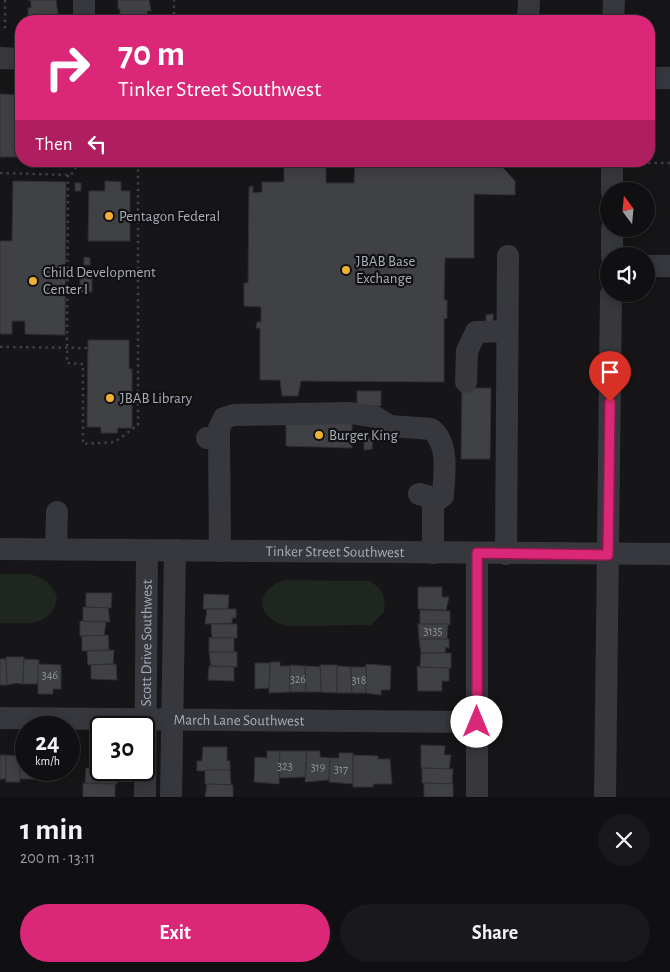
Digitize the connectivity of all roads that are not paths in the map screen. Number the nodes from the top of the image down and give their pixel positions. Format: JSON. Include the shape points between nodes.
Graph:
{"nodes":[{"id":1,"x":84,"y":0,"type":"edge"},
{"id":2,"x":528,"y":0,"type":"edge"},
{"id":3,"x":614,"y":0,"type":"edge"},
{"id":4,"x":84,"y":15,"type":"edge"},
{"id":5,"x":528,"y":15,"type":"edge"},
{"id":6,"x":614,"y":15,"type":"edge"},
{"id":7,"x":0,"y":58,"type":"edge"},
{"id":8,"x":15,"y":59,"type":"edge"},
{"id":9,"x":655,"y":78,"type":"edge"},
{"id":10,"x":670,"y":78,"type":"edge"},
{"id":11,"x":612,"y":167,"type":"edge"},
{"id":12,"x":612,"y":182,"type":"edge"},
{"id":13,"x":508,"y":256,"type":"dead end"},
{"id":14,"x":655,"y":266,"type":"edge"},
{"id":15,"x":670,"y":266,"type":"edge"},
{"id":16,"x":611,"y":302,"type":"edge"},
{"id":17,"x":507,"y":331,"type":"junction"},
{"id":18,"x":466,"y":382,"type":"dead end"},
{"id":19,"x":57,"y":512,"type":"dead end"},
{"id":20,"x":0,"y":549,"type":"edge"},
{"id":21,"x":56,"y":549,"type":"junction"},
{"id":22,"x":147,"y":550,"type":"junction"},
{"id":23,"x":175,"y":550,"type":"junction"},
{"id":24,"x":220,"y":551,"type":"junction"},
{"id":25,"x":433,"y":553,"type":"junction"},
{"id":26,"x":477,"y":553,"type":"junction"},
{"id":27,"x":506,"y":554,"type":"junction"},
{"id":28,"x":670,"y":554,"type":"edge"},
{"id":29,"x":608,"y":555,"type":"junction"},
{"id":30,"x":144,"y":716,"type":"edge"},
{"id":31,"x":0,"y":718,"type":"edge"},
{"id":32,"x":90,"y":719,"type":"edge"},
{"id":33,"x":155,"y":719,"type":"edge"},
{"id":34,"x":171,"y":719,"type":"junction"},
{"id":35,"x":477,"y":722,"type":"junction"},
{"id":36,"x":144,"y":781,"type":"edge"},
{"id":37,"x":144,"y":797,"type":"edge"},
{"id":38,"x":171,"y":797,"type":"edge"},
{"id":39,"x":477,"y":797,"type":"edge"},
{"id":40,"x":605,"y":797,"type":"edge"}],
"edges":[{"from":1,"to":4,"type":"street"},
{"from":2,"to":5,"type":"street"},
{"from":3,"to":6,"type":"street"},
{"from":7,"to":8,"type":"street"},
{"from":9,"to":10,"type":"street"},
{"from":11,"to":12,"type":"street"},
{"from":13,"to":17,"type":"street"},
{"from":14,"to":15,"type":"street"},
{"from":16,"to":29,"type":"street"},
{"from":17,"to":18,"type":"street","via":[[476,332],[467,351]]},
{"from":17,"to":27,"type":"street"},
{"from":19,"to":21,"type":"street"},
{"from":20,"to":21,"type":"street","name":"Tinker Street Southwest"},
{"from":21,"to":22,"type":"street","name":"Tinker Street Southwest"},
{"from":22,"to":23,"type":"street","name":"Tinker Street Southwest"},
{"from":22,"to":30,"type":"street","name":"Scott Drive Southwest"},
{"from":23,"to":24,"type":"street","name":"Tinker Street Southwest"},
{"from":23,"to":34,"type":"street","name":"Scott Drive Southwest"},
{"from":24,"to":25,"type":"street","name":"Tinker Street Southwest"},
{"from":24,"to":25,"type":"street","via":[[213,438],[224,418],[234,415],[351,413],[375,417],[390,426],[431,429],[441,440],[444,451],[443,496],[426,498]]},
{"from":25,"to":26,"type":"street","name":"Tinker Street Southwest"},
{"from":26,"to":27,"type":"street","name":"Tinker Street Southwest"},
{"from":26,"to":35,"type":"street"},
{"from":27,"to":29,"type":"street","name":"Tinker Street Southwest"},
{"from":28,"to":29,"type":"street","name":"Tinker Street Southwest"},
{"from":29,"to":40,"type":"street"},
{"from":31,"to":32,"type":"street","name":"March Lane Southwest"},
{"from":33,"to":34,"type":"street","name":"March Lane Southwest"},
{"from":34,"to":35,"type":"street","name":"March Lane Southwest"},
{"from":34,"to":38,"type":"street","name":"Scott Drive Southwest"},
{"from":35,"to":39,"type":"street"},
{"from":36,"to":37,"type":"street","name":"Scott Drive Southwest"}]}
